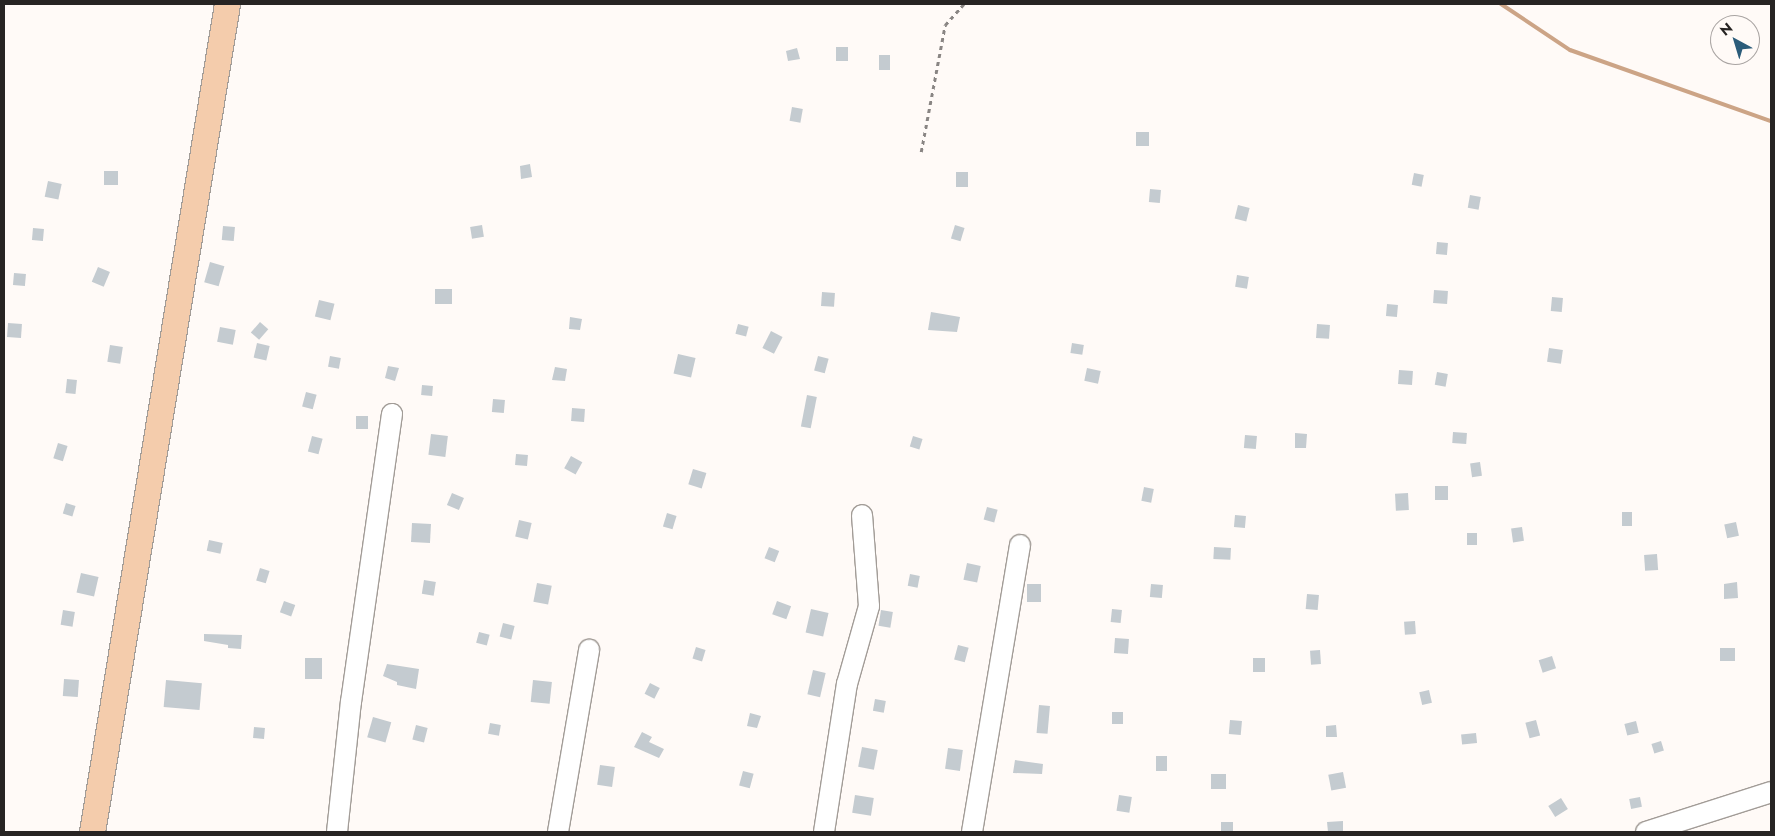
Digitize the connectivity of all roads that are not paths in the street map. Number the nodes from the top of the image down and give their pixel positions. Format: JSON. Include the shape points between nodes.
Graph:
{"nodes":[{"id":1,"x":227,"y":4,"type":"edge"},
{"id":2,"x":392,"y":414,"type":"dead end"},
{"id":3,"x":862,"y":515,"type":"dead end"},
{"id":4,"x":1020,"y":545,"type":"dead end"},
{"id":5,"x":589,"y":650,"type":"dead end"},
{"id":6,"x":1771,"y":792,"type":"edge"},
{"id":7,"x":92,"y":832,"type":"edge"},
{"id":8,"x":337,"y":832,"type":"edge"},
{"id":9,"x":558,"y":832,"type":"edge"},
{"id":10,"x":824,"y":832,"type":"edge"},
{"id":11,"x":972,"y":832,"type":"edge"},
{"id":12,"x":1646,"y":832,"type":"edge"}],
"edges":[{"from":1,"to":7,"type":"main road"},
{"from":2,"to":8,"type":"street","via":[[351,702]]},
{"from":3,"to":10,"type":"street","via":[[868,606],[847,684]]},
{"from":4,"to":11,"type":"street"},
{"from":5,"to":9,"type":"street"},
{"from":6,"to":12,"type":"street"}]}
